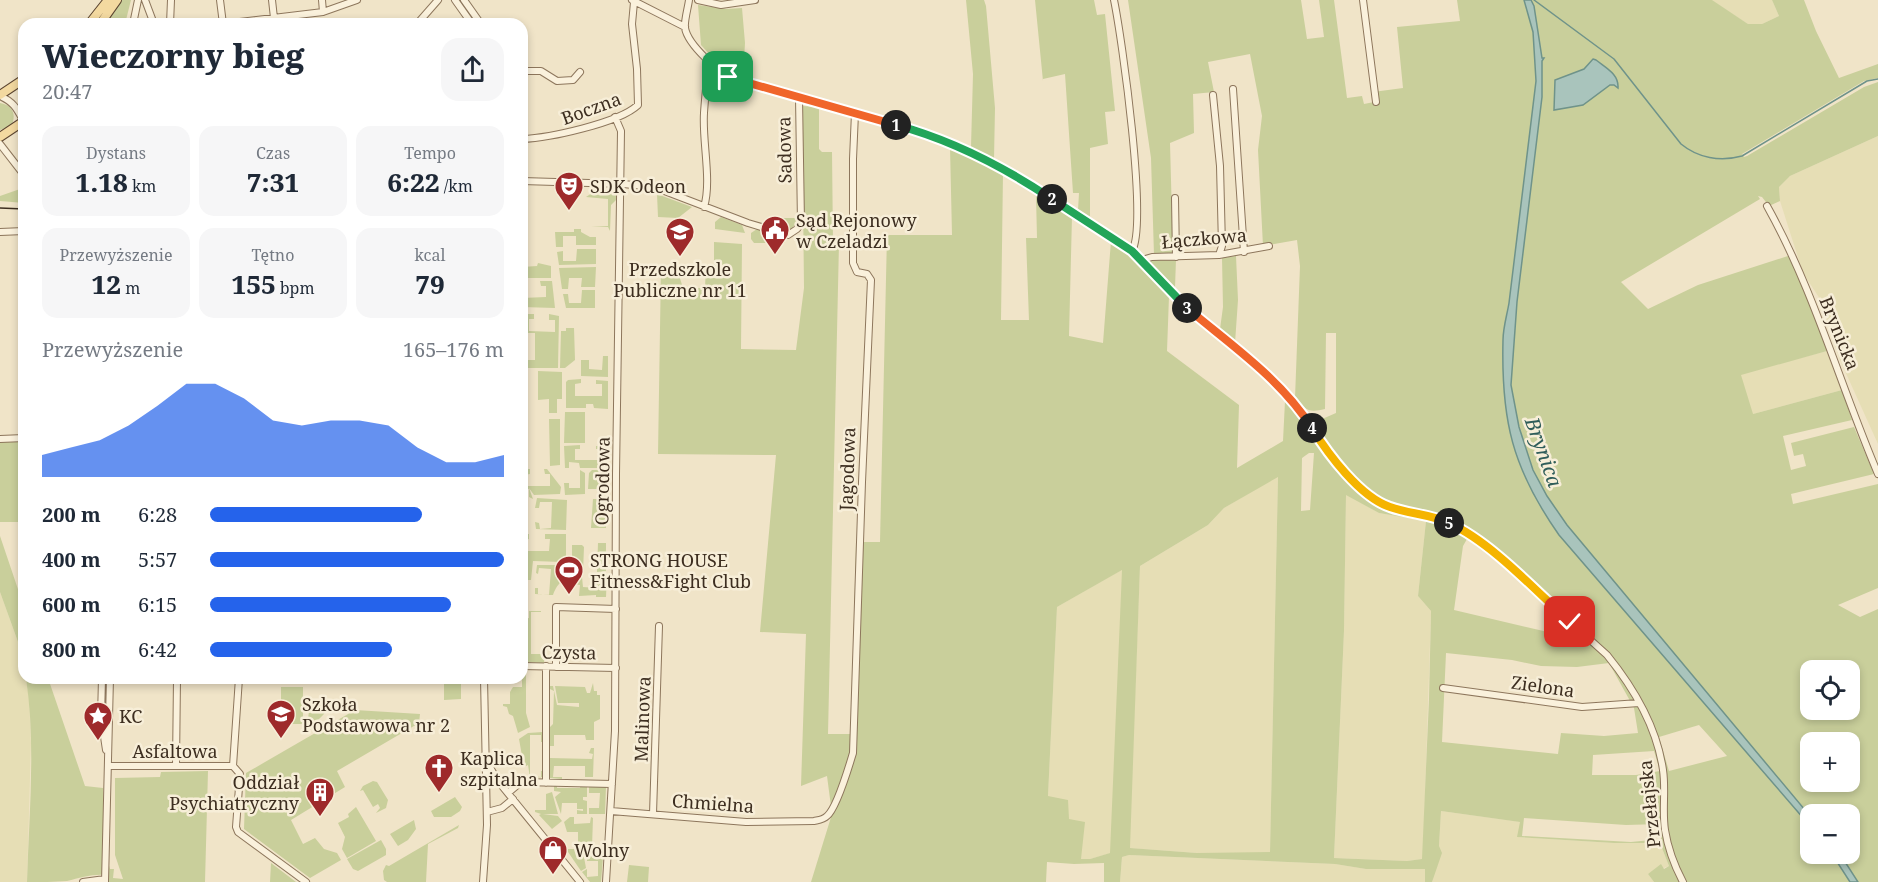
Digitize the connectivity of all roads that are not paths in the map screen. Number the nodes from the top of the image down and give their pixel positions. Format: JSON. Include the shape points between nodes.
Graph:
{"nodes":[{"id":1,"x":108,"y":0,"type":"edge"},
{"id":2,"x":117,"y":0,"type":"edge"},
{"id":3,"x":138,"y":0,"type":"edge"},
{"id":4,"x":145,"y":0,"type":"edge"},
{"id":5,"x":171,"y":0,"type":"edge"},
{"id":6,"x":220,"y":0,"type":"edge"},
{"id":7,"x":272,"y":0,"type":"edge"},
{"id":8,"x":322,"y":0,"type":"edge"},
{"id":9,"x":357,"y":0,"type":"edge"},
{"id":10,"x":438,"y":0,"type":"edge"},
{"id":11,"x":455,"y":0,"type":"edge"},
{"id":12,"x":689,"y":0,"type":"edge"},
{"id":13,"x":698,"y":0,"type":"edge"},
{"id":14,"x":755,"y":0,"type":"edge"},
{"id":15,"x":1114,"y":0,"type":"edge"},
{"id":16,"x":1363,"y":0,"type":"edge"},
{"id":17,"x":466,"y":1,"type":"edge"},
{"id":18,"x":633,"y":1,"type":"edge"},
{"id":19,"x":323,"y":12,"type":"junction"},
{"id":20,"x":94,"y":18,"type":"edge"},
{"id":21,"x":104,"y":18,"type":"edge"},
{"id":22,"x":134,"y":18,"type":"edge"},
{"id":23,"x":152,"y":18,"type":"edge"},
{"id":24,"x":171,"y":18,"type":"edge"},
{"id":25,"x":222,"y":18,"type":"edge"},
{"id":26,"x":278,"y":18,"type":"edge"},
{"id":27,"x":290,"y":18,"type":"edge"},
{"id":28,"x":422,"y":18,"type":"edge"},
{"id":29,"x":468,"y":18,"type":"edge"},
{"id":30,"x":477,"y":18,"type":"edge"},
{"id":31,"x":685,"y":27,"type":"junction"},
{"id":32,"x":710,"y":63,"type":"junction"},
{"id":33,"x":528,"y":71,"type":"edge"},
{"id":34,"x":580,"y":72,"type":"dead end"},
{"id":35,"x":18,"y":83,"type":"edge"},
{"id":36,"x":1233,"y":89,"type":"dead end"},
{"id":37,"x":1213,"y":94,"type":"dead end"},
{"id":38,"x":0,"y":96,"type":"edge"},
{"id":39,"x":799,"y":98,"type":"junction"},
{"id":40,"x":1376,"y":102,"type":"dead end"},
{"id":41,"x":18,"y":110,"type":"edge"},
{"id":42,"x":855,"y":113,"type":"junction"},
{"id":43,"x":615,"y":117,"type":"junction"},
{"id":44,"x":18,"y":125,"type":"edge"},
{"id":45,"x":0,"y":137,"type":"edge"},
{"id":46,"x":528,"y":138,"type":"edge"},
{"id":47,"x":0,"y":144,"type":"edge"},
{"id":48,"x":18,"y":167,"type":"edge"},
{"id":49,"x":528,"y":181,"type":"edge"},
{"id":50,"x":620,"y":184,"type":"junction"},
{"id":51,"x":1175,"y":198,"type":"dead end"},
{"id":52,"x":1767,"y":206,"type":"dead end"},
{"id":53,"x":704,"y":207,"type":"junction"},
{"id":54,"x":18,"y":231,"type":"edge"},
{"id":55,"x":0,"y":232,"type":"edge"},
{"id":56,"x":1269,"y":246,"type":"dead end"},
{"id":57,"x":1132,"y":251,"type":"junction"},
{"id":58,"x":1244,"y":252,"type":"junction"},
{"id":59,"x":1219,"y":255,"type":"junction"},
{"id":60,"x":1176,"y":257,"type":"junction"},
{"id":61,"x":1142,"y":260,"type":"junction"},
{"id":62,"x":18,"y":438,"type":"edge"},
{"id":63,"x":0,"y":439,"type":"edge"},
{"id":64,"x":1878,"y":474,"type":"edge"},
{"id":65,"x":616,"y":609,"type":"junction"},
{"id":66,"x":659,"y":626,"type":"dead end"},
{"id":67,"x":528,"y":666,"type":"edge"},
{"id":68,"x":546,"y":666,"type":"junction"},
{"id":69,"x":555,"y":667,"type":"junction"},
{"id":70,"x":616,"y":668,"type":"junction"},
{"id":71,"x":102,"y":684,"type":"edge"},
{"id":72,"x":110,"y":684,"type":"edge"},
{"id":73,"x":177,"y":684,"type":"edge"},
{"id":74,"x":239,"y":684,"type":"edge"},
{"id":75,"x":484,"y":684,"type":"edge"},
{"id":76,"x":1443,"y":688,"type":"dead end"},
{"id":77,"x":1639,"y":703,"type":"junction"},
{"id":78,"x":487,"y":763,"type":"junction"},
{"id":79,"x":109,"y":766,"type":"junction"},
{"id":80,"x":176,"y":766,"type":"junction"},
{"id":81,"x":232,"y":766,"type":"junction"},
{"id":82,"x":498,"y":781,"type":"junction"},
{"id":83,"x":546,"y":783,"type":"junction"},
{"id":84,"x":612,"y":784,"type":"junction"},
{"id":85,"x":487,"y":792,"type":"junction"},
{"id":86,"x":508,"y":793,"type":"junction"},
{"id":87,"x":513,"y":799,"type":"junction"},
{"id":88,"x":611,"y":811,"type":"junction"},
{"id":89,"x":487,"y":812,"type":"junction"},
{"id":90,"x":653,"y":814,"type":"junction"},
{"id":91,"x":814,"y":821,"type":"joint"},
{"id":92,"x":105,"y":881,"type":"edge"},
{"id":93,"x":83,"y":882,"type":"edge"},
{"id":94,"x":306,"y":882,"type":"edge"},
{"id":95,"x":483,"y":882,"type":"edge"},
{"id":96,"x":580,"y":882,"type":"edge"},
{"id":97,"x":606,"y":882,"type":"edge"},
{"id":98,"x":1683,"y":882,"type":"edge"}],
"edges":[{"from":1,"to":20,"type":"main road"},
{"from":2,"to":21,"type":"main road"},
{"from":3,"to":22,"type":"street"},
{"from":4,"to":23,"type":"street"},
{"from":5,"to":24,"type":"street"},
{"from":6,"to":25,"type":"street"},
{"from":7,"to":26,"type":"street"},
{"from":8,"to":19,"type":"street"},
{"from":9,"to":19,"type":"street"},
{"from":10,"to":28,"type":"street"},
{"from":11,"to":29,"type":"street"},
{"from":12,"to":31,"type":"street"},
{"from":13,"to":14,"type":"street","via":[[721,5]]},
{"from":15,"to":57,"type":"street","via":[[1134,160],[1137,229]]},
{"from":16,"to":40,"type":"street"},
{"from":17,"to":30,"type":"street"},
{"from":18,"to":31,"type":"street"},
{"from":18,"to":43,"type":"street","name":"Boczna","via":[[639,101],[635,108]]},
{"from":19,"to":27,"type":"street"},
{"from":31,"to":32,"type":"street","name":"Przełajska"},
{"from":32,"to":39,"type":"street","name":"Przełajska","via":[[728,77]]},
{"from":32,"to":53,"type":"street","via":[[704,113]]},
{"from":33,"to":34,"type":"street","via":[[541,71],[557,81],[573,80]]},
{"from":35,"to":38,"type":"main road"},
{"from":36,"to":58,"type":"street"},
{"from":37,"to":59,"type":"street","via":[[1220,166]]},
{"from":38,"to":41,"type":"street"},
{"from":39,"to":42,"type":"street","name":"Przełajska"},
{"from":39,"to":53,"type":"street","name":"Sadowa","via":[[801,223],[797,230],[783,234]]},
{"from":42,"to":57,"type":"street","name":"Przełajska","via":[[920,131],[961,148],[1035,188]]},
{"from":42,"to":91,"type":"street","name":"Jagodowa","via":[[853,263],[857,272],[867,274],[871,280],[853,753],[831,813]]},
{"from":43,"to":46,"type":"street","name":"Boczna","via":[[556,136]]},
{"from":43,"to":50,"type":"street","name":"Ogrodowa","via":[[621,131]]},
{"from":44,"to":45,"type":"main road"},
{"from":47,"to":48,"type":"street"},
{"from":49,"to":50,"type":"street"},
{"from":50,"to":53,"type":"street","via":[[654,187]]},
{"from":50,"to":65,"type":"street","name":"Ogrodowa"},
{"from":51,"to":60,"type":"street"},
{"from":52,"to":64,"type":"street","name":"Brynicka","via":[[1783,234]]},
{"from":54,"to":55,"type":"street"},
{"from":56,"to":58,"type":"street","name":"Łączkowa"},
{"from":57,"to":61,"type":"street","name":"Przełajska"},
{"from":58,"to":59,"type":"street","name":"Łączkowa"},
{"from":59,"to":60,"type":"street","name":"Łączkowa"},
{"from":60,"to":61,"type":"street","name":"Łączkowa"},
{"from":61,"to":77,"type":"street","name":"Przełajska","via":[[1185,306],[1293,401],[1344,472],[1378,502],[1444,520],[1487,547],[1607,655]]},
{"from":62,"to":63,"type":"street"},
{"from":65,"to":69,"type":"street","via":[[556,607]]},
{"from":65,"to":70,"type":"street","name":"Ogrodowa"},
{"from":66,"to":90,"type":"street","name":"Malinowa"},
{"from":67,"to":68,"type":"street","name":"Czysta"},
{"from":68,"to":69,"type":"street","name":"Czysta"},
{"from":68,"to":83,"type":"street"},
{"from":69,"to":70,"type":"street","name":"Czysta"},
{"from":70,"to":84,"type":"street","name":"Ogrodowa"},
{"from":71,"to":79,"type":"street","via":[[101,717]]},
{"from":72,"to":79,"type":"street"},
{"from":73,"to":80,"type":"street"},
{"from":74,"to":81,"type":"street"},
{"from":75,"to":78,"type":"street"},
{"from":76,"to":77,"type":"street","name":"Zielona","via":[[1582,707]]},
{"from":77,"to":98,"type":"street","name":"Przełajska","via":[[1657,744],[1671,861]]},
{"from":78,"to":82,"type":"street"},
{"from":78,"to":85,"type":"street"},
{"from":79,"to":80,"type":"street","name":"Asfaltowa"},
{"from":79,"to":92,"type":"street"},
{"from":80,"to":81,"type":"street","name":"Asfaltowa"},
{"from":81,"to":94,"type":"street","name":"Asfaltowa","via":[[240,774],[238,832]]},
{"from":82,"to":85,"type":"street"},
{"from":82,"to":86,"type":"street"},
{"from":83,"to":84,"type":"street"},
{"from":83,"to":86,"type":"street","via":[[521,782]]},
{"from":84,"to":88,"type":"street","name":"Ogrodowa"},
{"from":85,"to":89,"type":"street"},
{"from":86,"to":87,"type":"street"},
{"from":87,"to":89,"type":"street","via":[[502,808]]},
{"from":87,"to":96,"type":"street"},
{"from":88,"to":90,"type":"street","name":"Chmielna"},
{"from":88,"to":97,"type":"street","name":"Ogrodowa"},
{"from":89,"to":95,"type":"street"},
{"from":90,"to":91,"type":"street","name":"Chmielna","via":[[746,822]]},
{"from":92,"to":93,"type":"street"}]}
